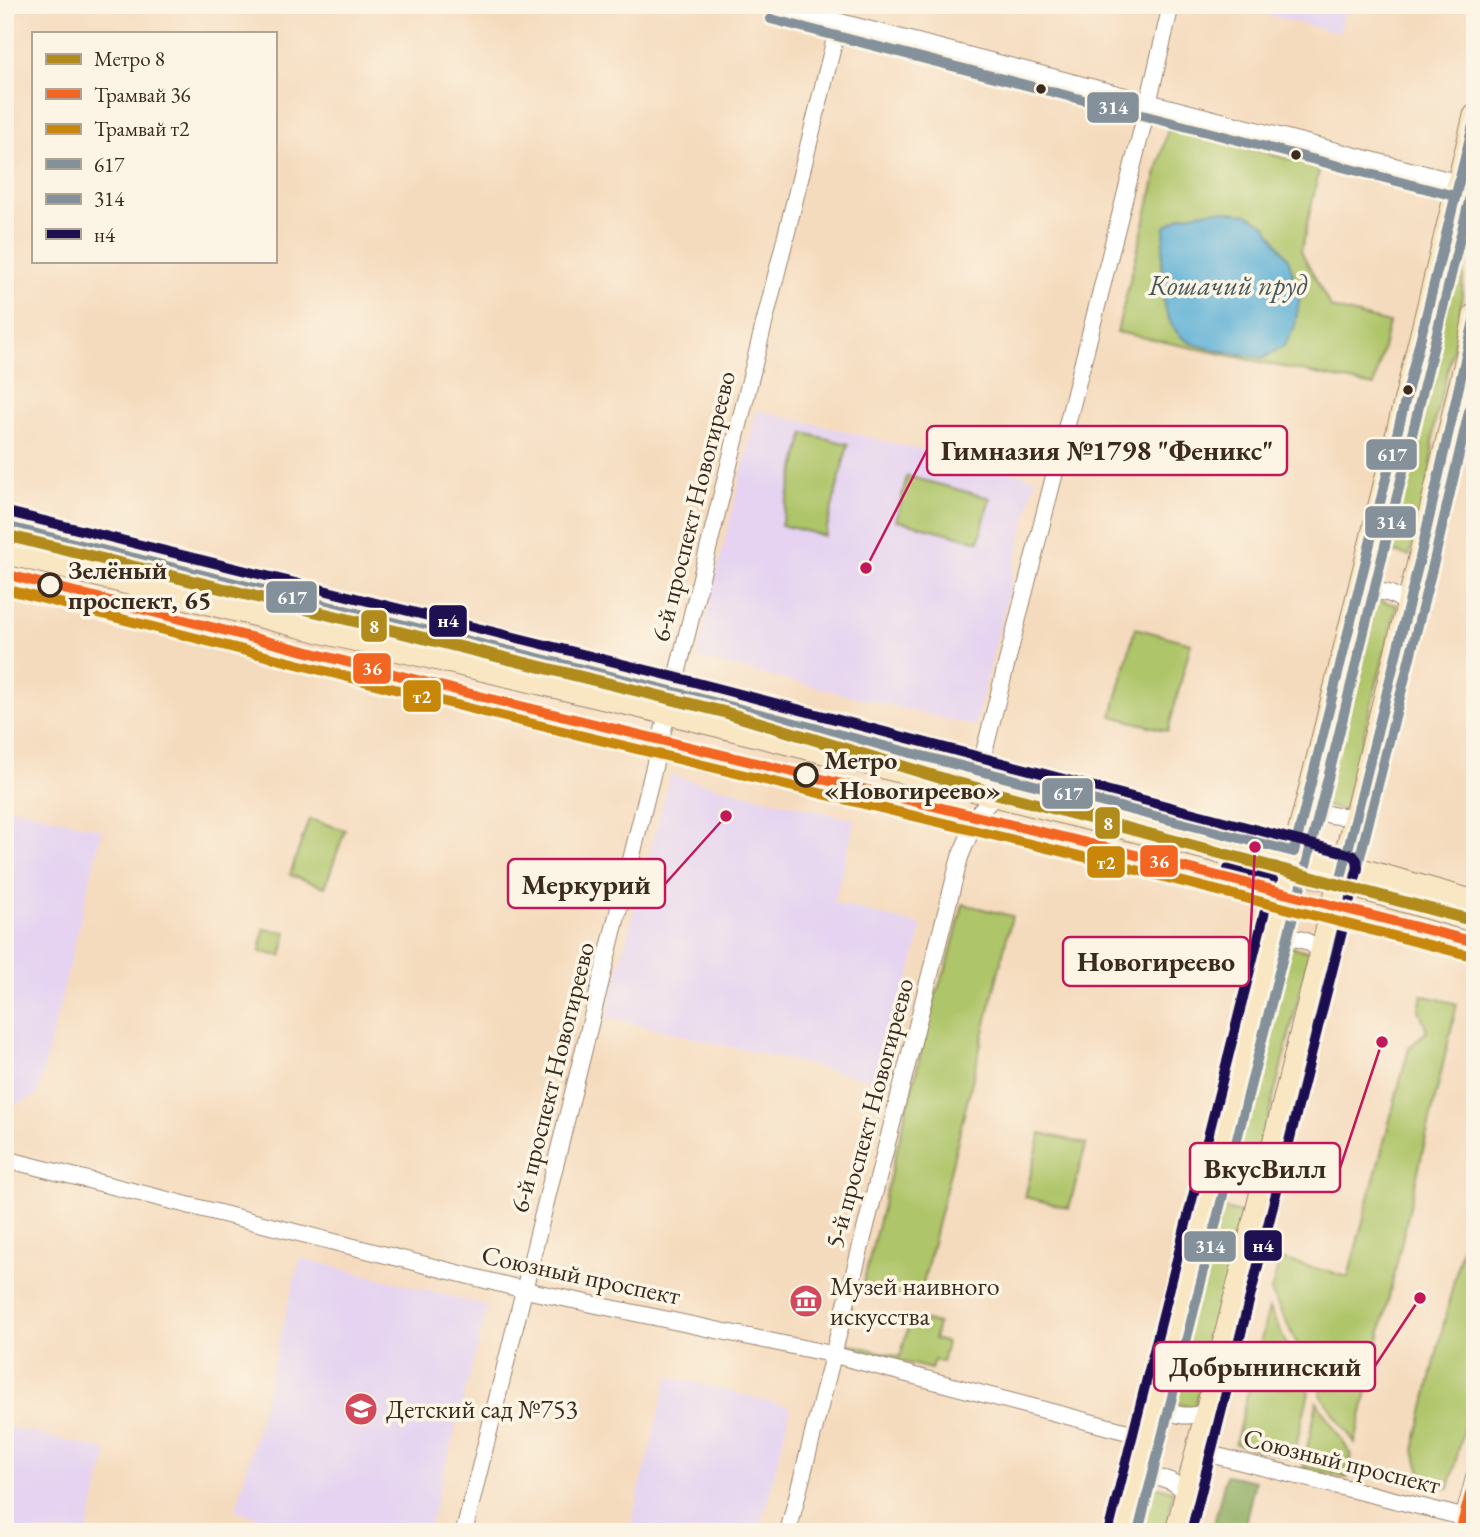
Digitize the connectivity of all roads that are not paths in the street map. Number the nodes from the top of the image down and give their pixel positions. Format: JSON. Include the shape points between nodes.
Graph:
{"nodes":[{"id":1,"x":775,"y":5,"type":"edge"},
{"id":2,"x":1171,"y":5,"type":"edge"},
{"id":3,"x":839,"y":22,"type":"junction"},
{"id":4,"x":1149,"y":101,"type":"junction"},
{"id":5,"x":1475,"y":116,"type":"edge"},
{"id":6,"x":1467,"y":184,"type":"edge"},
{"id":7,"x":1475,"y":237,"type":"edge"},
{"id":8,"x":1475,"y":315,"type":"edge"},
{"id":9,"x":5,"y":526,"type":"edge"},
{"id":10,"x":5,"y":552,"type":"edge"},
{"id":11,"x":1357,"y":598,"type":"junction"},
{"id":12,"x":1408,"y":606,"type":"junction"},
{"id":13,"x":669,"y":702,"type":"junction"},
{"id":14,"x":983,"y":786,"type":"junction"},
{"id":15,"x":1306,"y":803,"type":"junction"},
{"id":16,"x":1356,"y":815,"type":"junction"},
{"id":17,"x":1292,"y":861,"type":"junction"},
{"id":18,"x":1342,"y":873,"type":"junction"},
{"id":19,"x":1475,"y":902,"type":"edge"},
{"id":20,"x":1475,"y":921,"type":"edge"},
{"id":21,"x":1271,"y":942,"type":"junction"},
{"id":22,"x":1322,"y":953,"type":"junction"},
{"id":23,"x":5,"y":1159,"type":"edge"},
{"id":24,"x":525,"y":1290,"type":"junction"},
{"id":25,"x":831,"y":1354,"type":"junction"},
{"id":26,"x":1156,"y":1402,"type":"junction"},
{"id":27,"x":1206,"y":1412,"type":"junction"},
{"id":28,"x":1147,"y":1437,"type":"junction"},
{"id":29,"x":1197,"y":1451,"type":"junction"},
{"id":30,"x":1475,"y":1474,"type":"edge"},
{"id":31,"x":1136,"y":1482,"type":"junction"},
{"id":32,"x":1186,"y":1494,"type":"junction"},
{"id":33,"x":1466,"y":1522,"type":"edge"},
{"id":34,"x":464,"y":1532,"type":"edge"},
{"id":35,"x":788,"y":1532,"type":"edge"},
{"id":36,"x":1123,"y":1532,"type":"edge"},
{"id":37,"x":1177,"y":1532,"type":"edge"}],
"edges":[{"from":1,"to":3,"type":"street"},
{"from":2,"to":4,"type":"street","name":"5-й проспект Новогиреево"},
{"from":3,"to":4,"type":"street"},
{"from":3,"to":13,"type":"street","name":"6-й проспект Новогиреево"},
{"from":4,"to":6,"type":"street"},
{"from":4,"to":14,"type":"street","name":"5-й проспект Новогиреево"},
{"from":5,"to":6,"type":"main road"},
{"from":6,"to":7,"type":"main road"},
{"from":6,"to":11,"type":"main road"},
{"from":8,"to":12,"type":"main road"},
{"from":9,"to":13,"type":"main road"},
{"from":10,"to":13,"type":"main road","via":[[349,638]]},
{"from":11,"to":12,"type":"street","via":[[1384,591]]},
{"from":11,"to":15,"type":"main road"},
{"from":12,"to":16,"type":"main road"},
{"from":13,"to":14,"type":"main road"},
{"from":13,"to":24,"type":"street","name":"6-й проспект Новогиреево"},
{"from":14,"to":17,"type":"main road"},
{"from":14,"to":25,"type":"street","name":"5-й проспект Новогиреево","via":[[979,813],[960,857]]},
{"from":15,"to":16,"type":"street","via":[[1329,816]]},
{"from":15,"to":17,"type":"main road"},
{"from":16,"to":18,"type":"main road"},
{"from":17,"to":18,"type":"main road"},
{"from":17,"to":21,"type":"main road"},
{"from":18,"to":19,"type":"main road"},
{"from":18,"to":20,"type":"main road"},
{"from":18,"to":22,"type":"main road"},
{"from":21,"to":22,"type":"street","via":[[1300,938]]},
{"from":21,"to":26,"type":"main road"},
{"from":22,"to":27,"type":"main road"},
{"from":23,"to":24,"type":"street","name":"Союзный проспект"},
{"from":24,"to":25,"type":"street","name":"Союзный проспект"},
{"from":24,"to":34,"type":"street","name":"6-й проспект Новогиреево"},
{"from":25,"to":28,"type":"street","name":"Союзный проспект"},
{"from":25,"to":35,"type":"street","name":"5-й проспект Новогиреево"},
{"from":26,"to":27,"type":"street","via":[[1179,1416]]},
{"from":26,"to":28,"type":"main road"},
{"from":27,"to":29,"type":"main road"},
{"from":28,"to":31,"type":"main road"},
{"from":29,"to":32,"type":"main road"},
{"from":29,"to":33,"type":"street","name":"Союзный проспект"},
{"from":30,"to":33,"type":"street"},
{"from":31,"to":32,"type":"street","via":[[1164,1479],[1177,1483]]},
{"from":31,"to":36,"type":"main road"},
{"from":32,"to":37,"type":"main road"}]}
